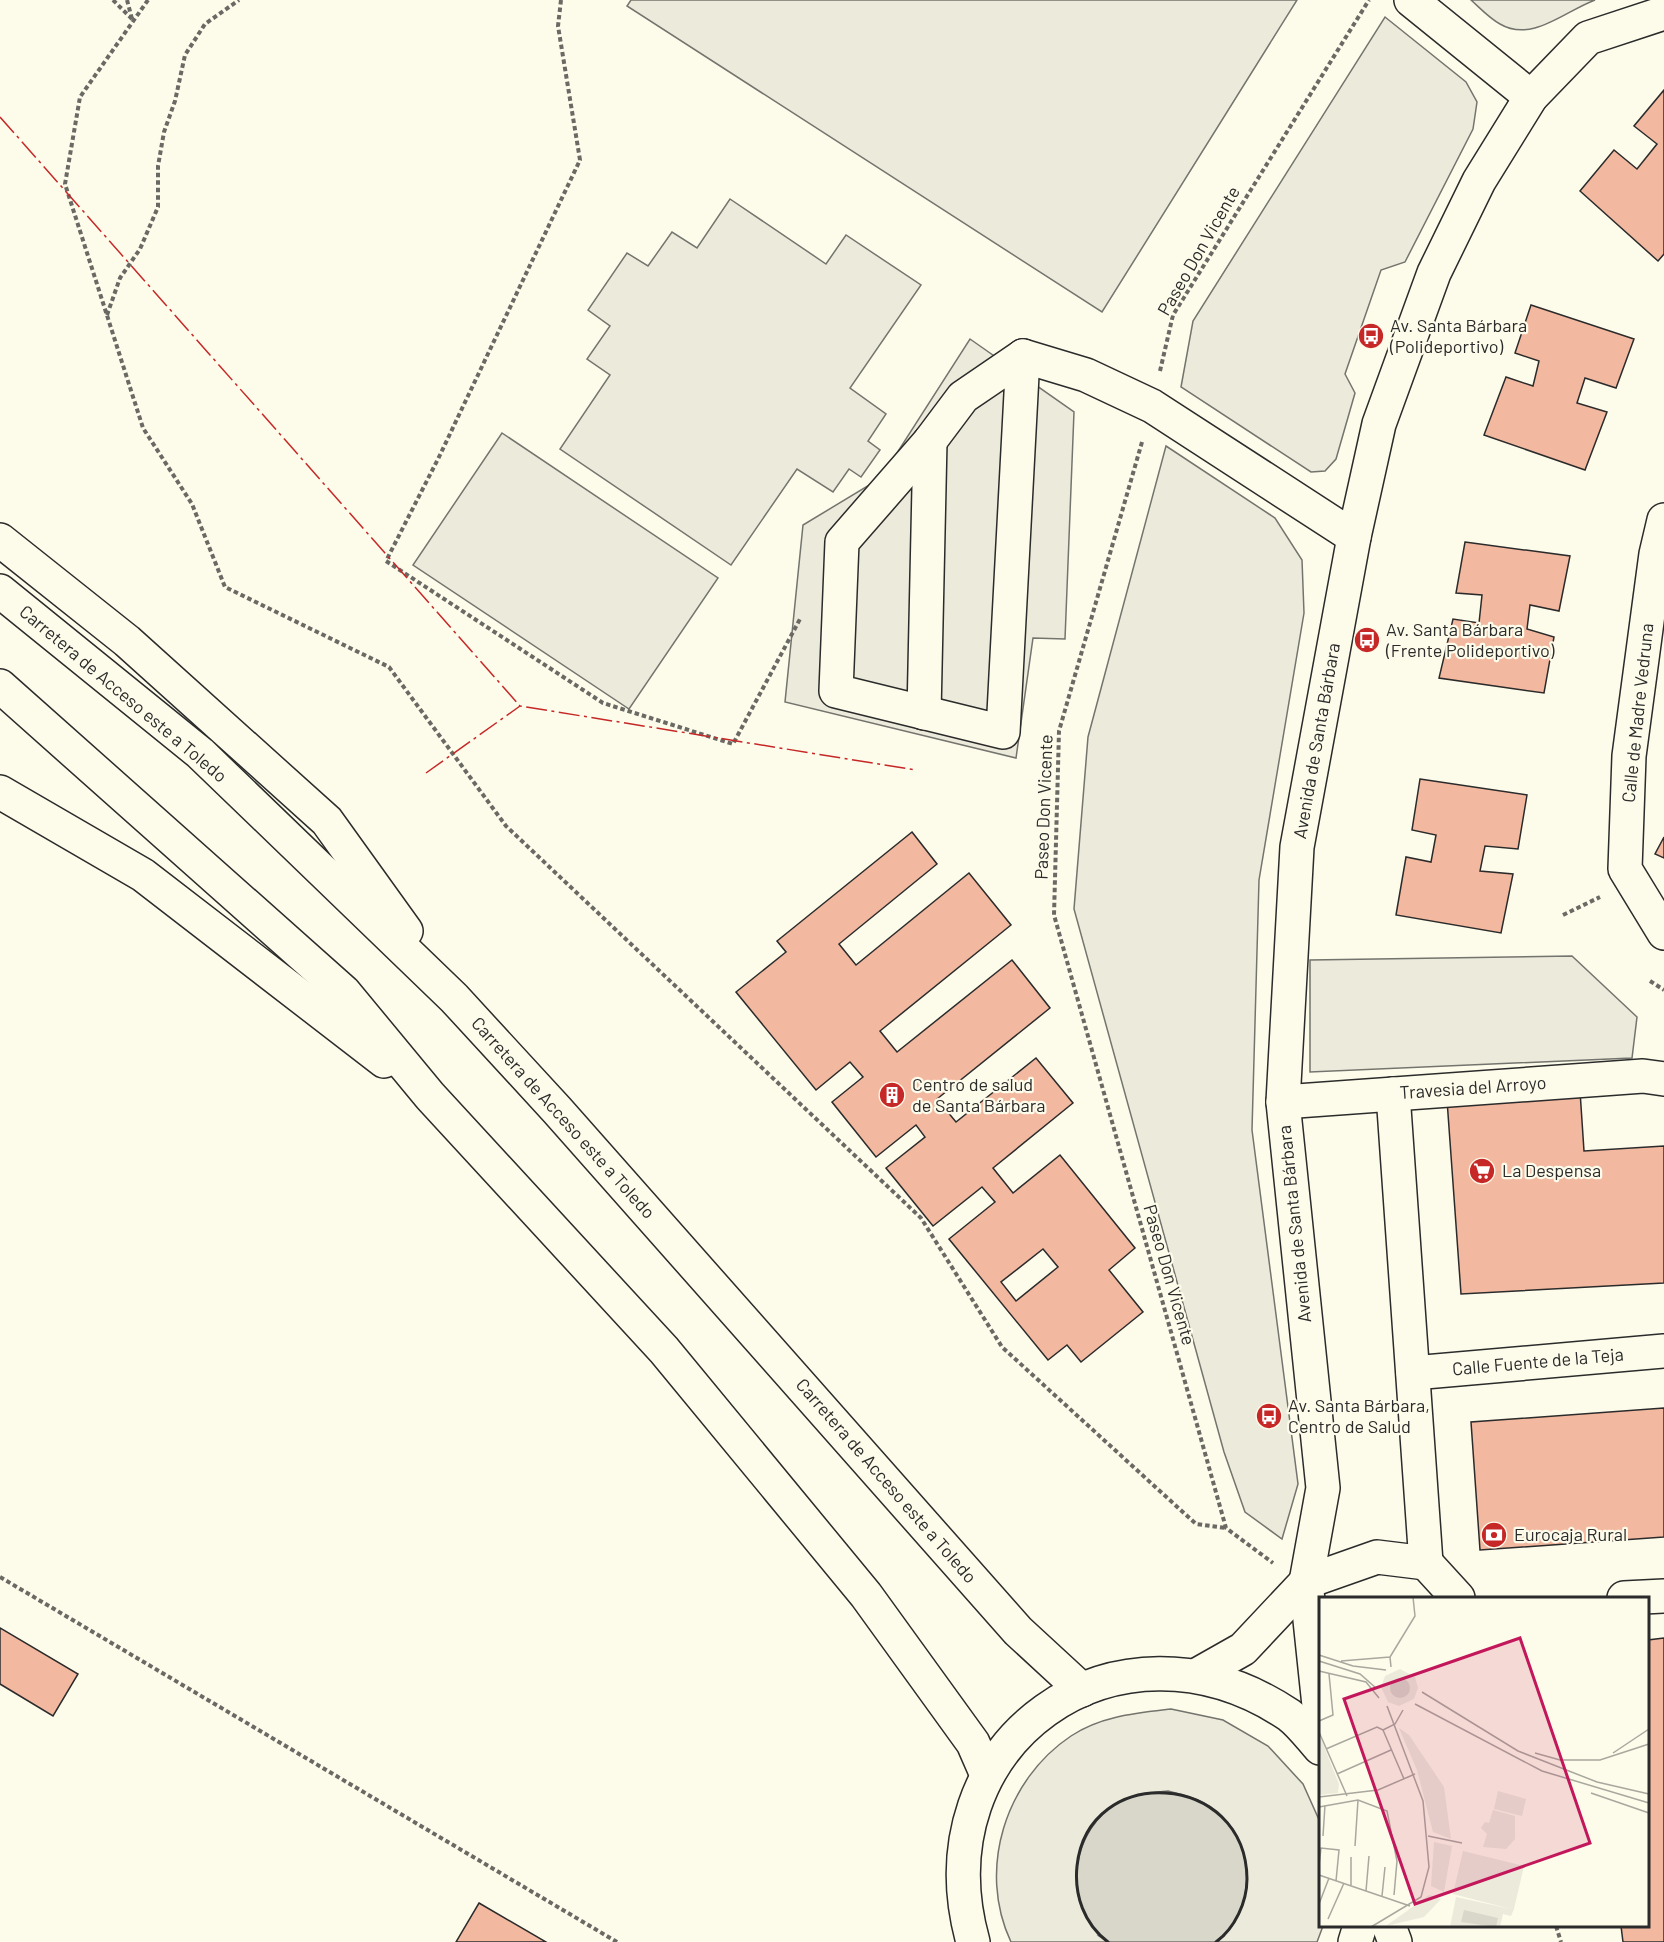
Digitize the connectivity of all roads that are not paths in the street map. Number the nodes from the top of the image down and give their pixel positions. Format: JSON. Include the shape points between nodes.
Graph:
{"nodes":[{"id":1,"x":1412,"y":0,"type":"edge"},
{"id":2,"x":1656,"y":19,"type":"edge"},
{"id":3,"x":1531,"y":97,"type":"junction"},
{"id":4,"x":1023,"y":356,"type":"junction"},
{"id":5,"x":930,"y":441,"type":"junction"},
{"id":6,"x":1664,"y":520,"type":"edge"},
{"id":7,"x":1354,"y":537,"type":"junction"},
{"id":8,"x":0,"y":540,"type":"edge"},
{"id":9,"x":0,"y":591,"type":"edge"},
{"id":10,"x":0,"y":686,"type":"edge"},
{"id":11,"x":924,"y":713,"type":"junction"},
{"id":12,"x":0,"y":792,"type":"edge"},
{"id":13,"x":0,"y":815,"type":"edge"},
{"id":14,"x":143,"y":874,"type":"junction"},
{"id":15,"x":1664,"y":933,"type":"edge"},
{"id":16,"x":454,"y":998,"type":"junction"},
{"id":17,"x":1664,"y":1079,"type":"edge"},
{"id":18,"x":1393,"y":1094,"type":"junction"},
{"id":19,"x":430,"y":1096,"type":"junction"},
{"id":20,"x":1283,"y":1102,"type":"junction"},
{"id":21,"x":1664,"y":1352,"type":"edge"},
{"id":22,"x":1413,"y":1373,"type":"junction"},
{"id":23,"x":1426,"y":1563,"type":"junction"},
{"id":24,"x":1306,"y":1582,"type":"junction"},
{"id":25,"x":1664,"y":1596,"type":"edge"},
{"id":26,"x":1456,"y":1597,"type":"edge"},
{"id":27,"x":1649,"y":1597,"type":"edge"},
{"id":28,"x":1197,"y":1676,"type":"junction"},
{"id":29,"x":1082,"y":1689,"type":"junction"},
{"id":30,"x":1319,"y":1706,"type":"edge"},
{"id":31,"x":1319,"y":1747,"type":"edge"},
{"id":32,"x":987,"y":1775,"type":"junction"},
{"id":33,"x":1389,"y":1927,"type":"edge"},
{"id":34,"x":973,"y":1942,"type":"edge"},
{"id":35,"x":1395,"y":1942,"type":"edge"}],
"edges":[{"from":1,"to":3,"type":"main road"},
{"from":2,"to":3,"type":"main road","name":"Avenida de Santa Bárbara","via":[[1588,38]]},
{"from":3,"to":7,"type":"main road","name":"Avenida de Santa Bárbara","via":[[1479,182],[1434,273],[1379,424]]},
{"from":4,"to":5,"type":"main road","via":[[963,397]]},
{"from":4,"to":7,"type":"main road","via":[[1086,375],[1152,406]]},
{"from":4,"to":11,"type":"main road","via":[[1003,732]]},
{"from":5,"to":11,"type":"main road"},
{"from":5,"to":11,"type":"main road","via":[[842,542],[836,691]]},
{"from":6,"to":15,"type":"main road","name":"Calle de Madre Vedruna","via":[[1629,756],[1625,869]]},
{"from":7,"to":20,"type":"main road","name":"Avenida de Santa Bárbara","via":[[1297,847]]},
{"from":8,"to":16,"type":"main road","via":[[127,641],[327,821]]},
{"from":9,"to":16,"type":"main road","name":"Carretera de Acceso este a Toledo","via":[[200,753]]},
{"from":10,"to":19,"type":"main road","via":[[344,992]]},
{"from":12,"to":14,"type":"main road"},
{"from":13,"to":14,"type":"main road"},
{"from":14,"to":19,"type":"main road"},
{"from":16,"to":29,"type":"main road","name":"Carretera de Acceso este a Toledo","via":[[1018,1631]]},
{"from":17,"to":18,"type":"main road","name":"Travesia del Arroyo","via":[[1642,1076]]},
{"from":18,"to":20,"type":"main road","name":"Travesia del Arroyo"},
{"from":18,"to":22,"type":"main road"},
{"from":19,"to":32,"type":"main road","via":[[664,1350],[859,1586],[973,1743]]},
{"from":20,"to":24,"type":"main road","name":"Avenida de Santa Bárbara","via":[[1323,1488]]},
{"from":21,"to":22,"type":"main road","name":"Calle Fuente de la Teja"},
{"from":22,"to":23,"type":"main road"},
{"from":23,"to":24,"type":"main road","via":[[1377,1557]]},
{"from":23,"to":26,"type":"main road"},
{"from":24,"to":28,"type":"main road","via":[[1243,1649]]},
{"from":24,"to":30,"type":"main road","name":"Avenida de Santa Bárbara"},
{"from":25,"to":27,"type":"main road"},
{"from":28,"to":29,"type":"main road","via":[[1158,1673],[1119,1677]]},
{"from":28,"to":31,"type":"main road","via":[[1246,1690],[1291,1717]]},
{"from":29,"to":32,"type":"main road","via":[[1028,1725],[1005,1748]]},
{"from":32,"to":34,"type":"main road","via":[[970,1815],[962,1857],[962,1900]]},
{"from":33,"to":35,"type":"main road"}]}
